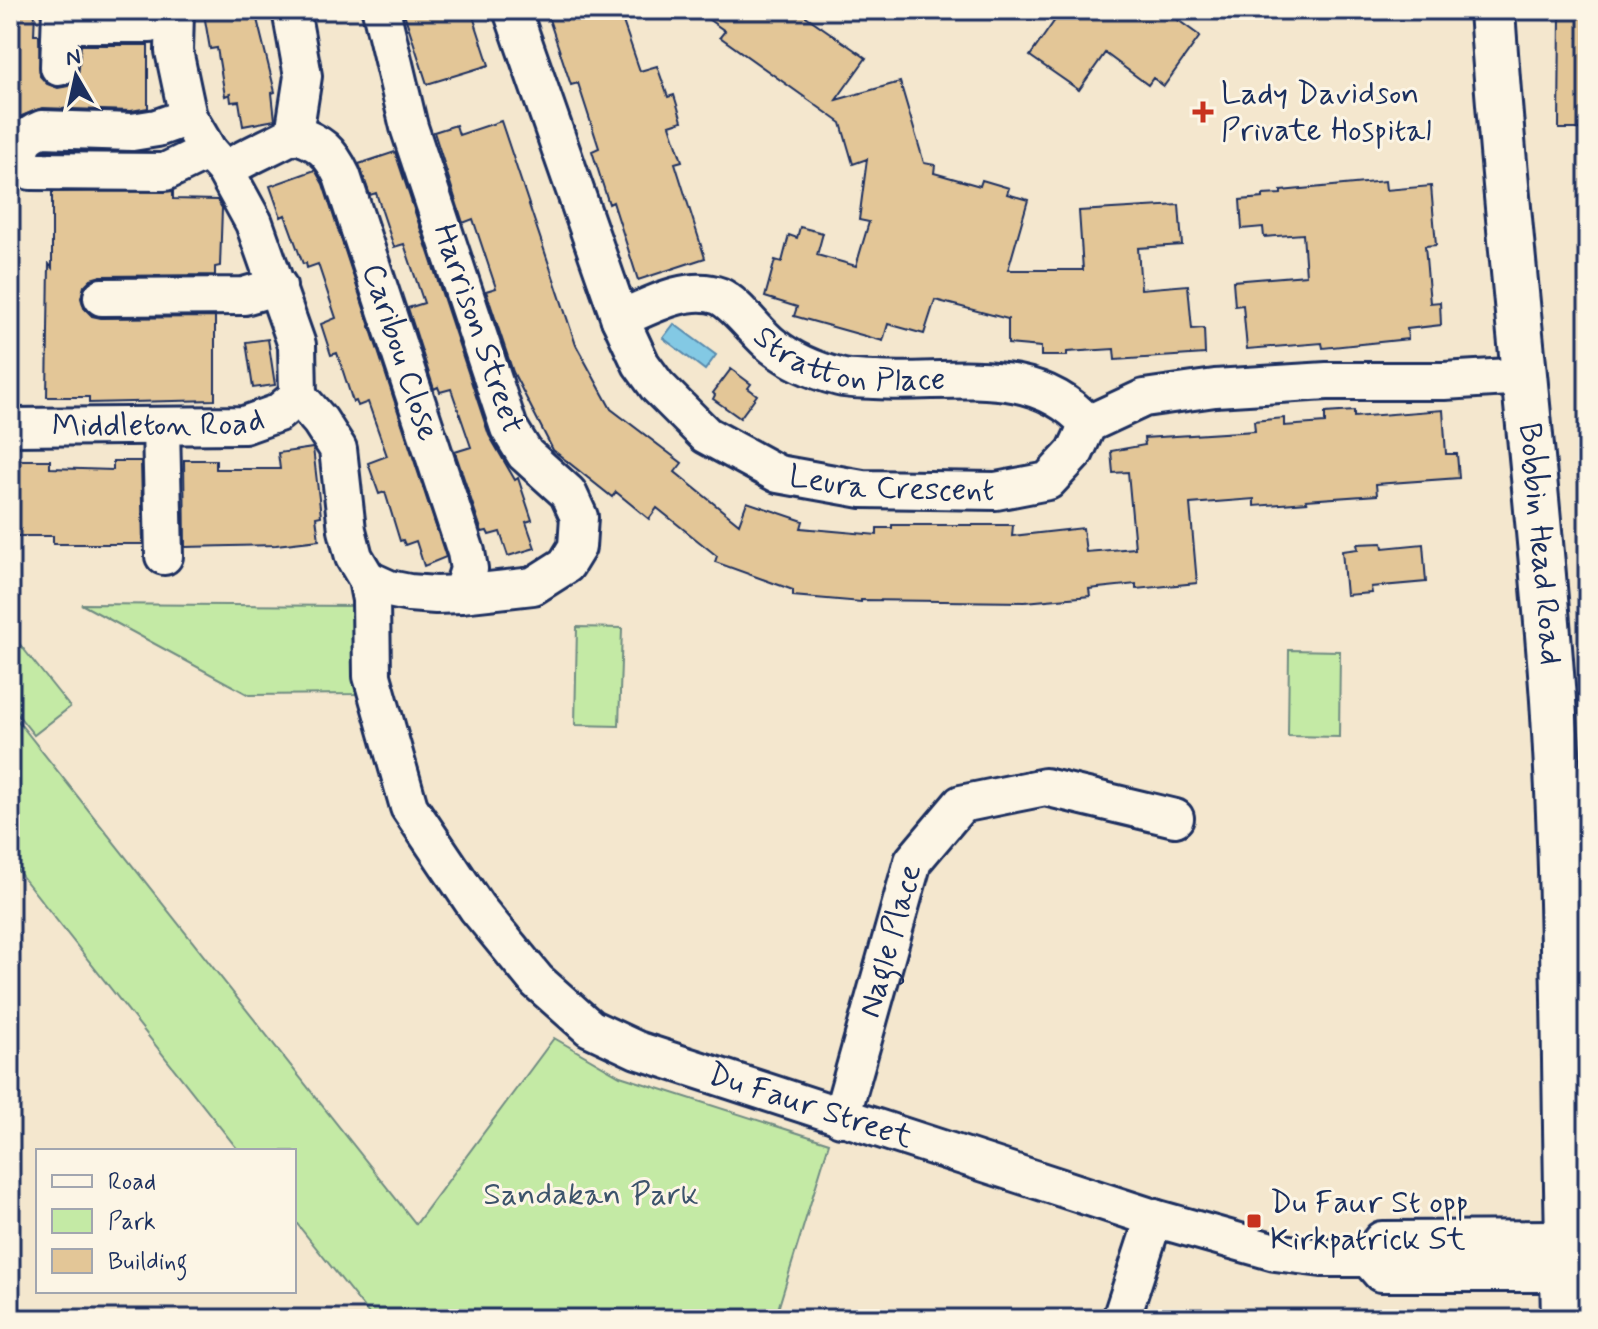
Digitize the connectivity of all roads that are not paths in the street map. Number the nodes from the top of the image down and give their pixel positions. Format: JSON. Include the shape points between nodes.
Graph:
{"nodes":[{"id":1,"x":291,"y":10,"type":"edge"},
{"id":2,"x":381,"y":10,"type":"edge"},
{"id":3,"x":512,"y":10,"type":"edge"},
{"id":4,"x":1492,"y":10,"type":"edge"},
{"id":5,"x":61,"y":17,"type":"edge"},
{"id":6,"x":162,"y":17,"type":"edge"},
{"id":7,"x":59,"y":67,"type":"dead end"},
{"id":8,"x":188,"y":117,"type":"junction"},
{"id":9,"x":294,"y":134,"type":"junction"},
{"id":10,"x":216,"y":161,"type":"junction"},
{"id":11,"x":278,"y":286,"type":"junction"},
{"id":12,"x":102,"y":297,"type":"dead end"},
{"id":13,"x":620,"y":319,"type":"junction"},
{"id":14,"x":1525,"y":376,"type":"junction"},
{"id":15,"x":298,"y":396,"type":"junction"},
{"id":16,"x":1088,"y":424,"type":"junction"},
{"id":17,"x":10,"y":427,"type":"edge"},
{"id":18,"x":161,"y":427,"type":"junction"},
{"id":19,"x":164,"y":556,"type":"dead end"},
{"id":20,"x":367,"y":579,"type":"junction"},
{"id":21,"x":461,"y":594,"type":"junction"},
{"id":22,"x":391,"y":750,"type":"joint"},
{"id":23,"x":1175,"y":818,"type":"dead end"},
{"id":24,"x":841,"y":1118,"type":"junction"},
{"id":25,"x":1154,"y":1218,"type":"junction"},
{"id":26,"x":1566,"y":1256,"type":"junction"},
{"id":27,"x":1121,"y":1319,"type":"edge"},
{"id":28,"x":1564,"y":1319,"type":"edge"}],
"edges":[{"from":1,"to":9,"type":"street","via":[[303,76]]},
{"from":2,"to":21,"type":"street","name":"Harrison Street","via":[[409,127],[509,428],[525,454],[568,493],[579,517],[577,547],[566,565],[533,586]]},
{"from":3,"to":13,"type":"street","name":"Leura Crescent"},
{"from":4,"to":14,"type":"main road","name":"Bobbin Head Road"},
{"from":5,"to":6,"type":"street"},
{"from":5,"to":7,"type":"street"},
{"from":6,"to":8,"type":"street","name":"Middleton Road"},
{"from":8,"to":10,"type":"street","name":"Middleton Road"},
{"from":8,"to":10,"type":"street","via":[[132,132],[42,129],[28,135],[20,147],[21,162],[31,171],[165,172]]},
{"from":9,"to":10,"type":"street","via":[[242,159]]},
{"from":9,"to":21,"type":"street","name":"Caribou Close","via":[[316,140],[332,154],[342,176],[466,552],[469,569]]},
{"from":10,"to":11,"type":"street","name":"Middleton Road","via":[[254,223]]},
{"from":11,"to":12,"type":"street","via":[[244,296]]},
{"from":11,"to":15,"type":"street","name":"Middleton Road","via":[[297,345]]},
{"from":13,"to":16,"type":"street","name":"Stratton Place","via":[[691,293],[720,296],[772,346],[819,370],[842,378],[995,380],[1033,386],[1075,409]]},
{"from":13,"to":16,"type":"street","name":"Leura Crescent","via":[[657,386],[706,435],[778,474],[862,489],[996,491],[1048,481],[1075,452]]},
{"from":14,"to":16,"type":"street","via":[[1215,388],[1144,398]]},
{"from":14,"to":26,"type":"main road","name":"Bobbin Head Road","via":[[1558,798]]},
{"from":15,"to":18,"type":"street","name":"Middleton Road","via":[[278,413],[244,425]]},
{"from":15,"to":20,"type":"street","name":"Middleton Road","via":[[338,449],[347,530]]},
{"from":17,"to":18,"type":"street","name":"Middleton Road"},
{"from":18,"to":19,"type":"street"},
{"from":20,"to":21,"type":"street","name":"Harrison Street","via":[[409,593]]},
{"from":20,"to":22,"type":"street","name":"Middleton Road","via":[[372,676]]},
{"from":22,"to":24,"type":"street","name":"Du Faur Street","via":[[409,807],[477,908],[537,981],[590,1028],[637,1050]]},
{"from":23,"to":24,"type":"street","name":"Nagle Place","via":[[1045,787],[961,804],[913,861]]},
{"from":24,"to":25,"type":"street","name":"Du Faur Street"},
{"from":25,"to":26,"type":"street","name":"Du Faur Street","via":[[1275,1252],[1322,1258],[1368,1258],[1382,1240]]},
{"from":25,"to":27,"type":"street"},
{"from":26,"to":28,"type":"main road","name":"Bobbin Head Road"}]}
